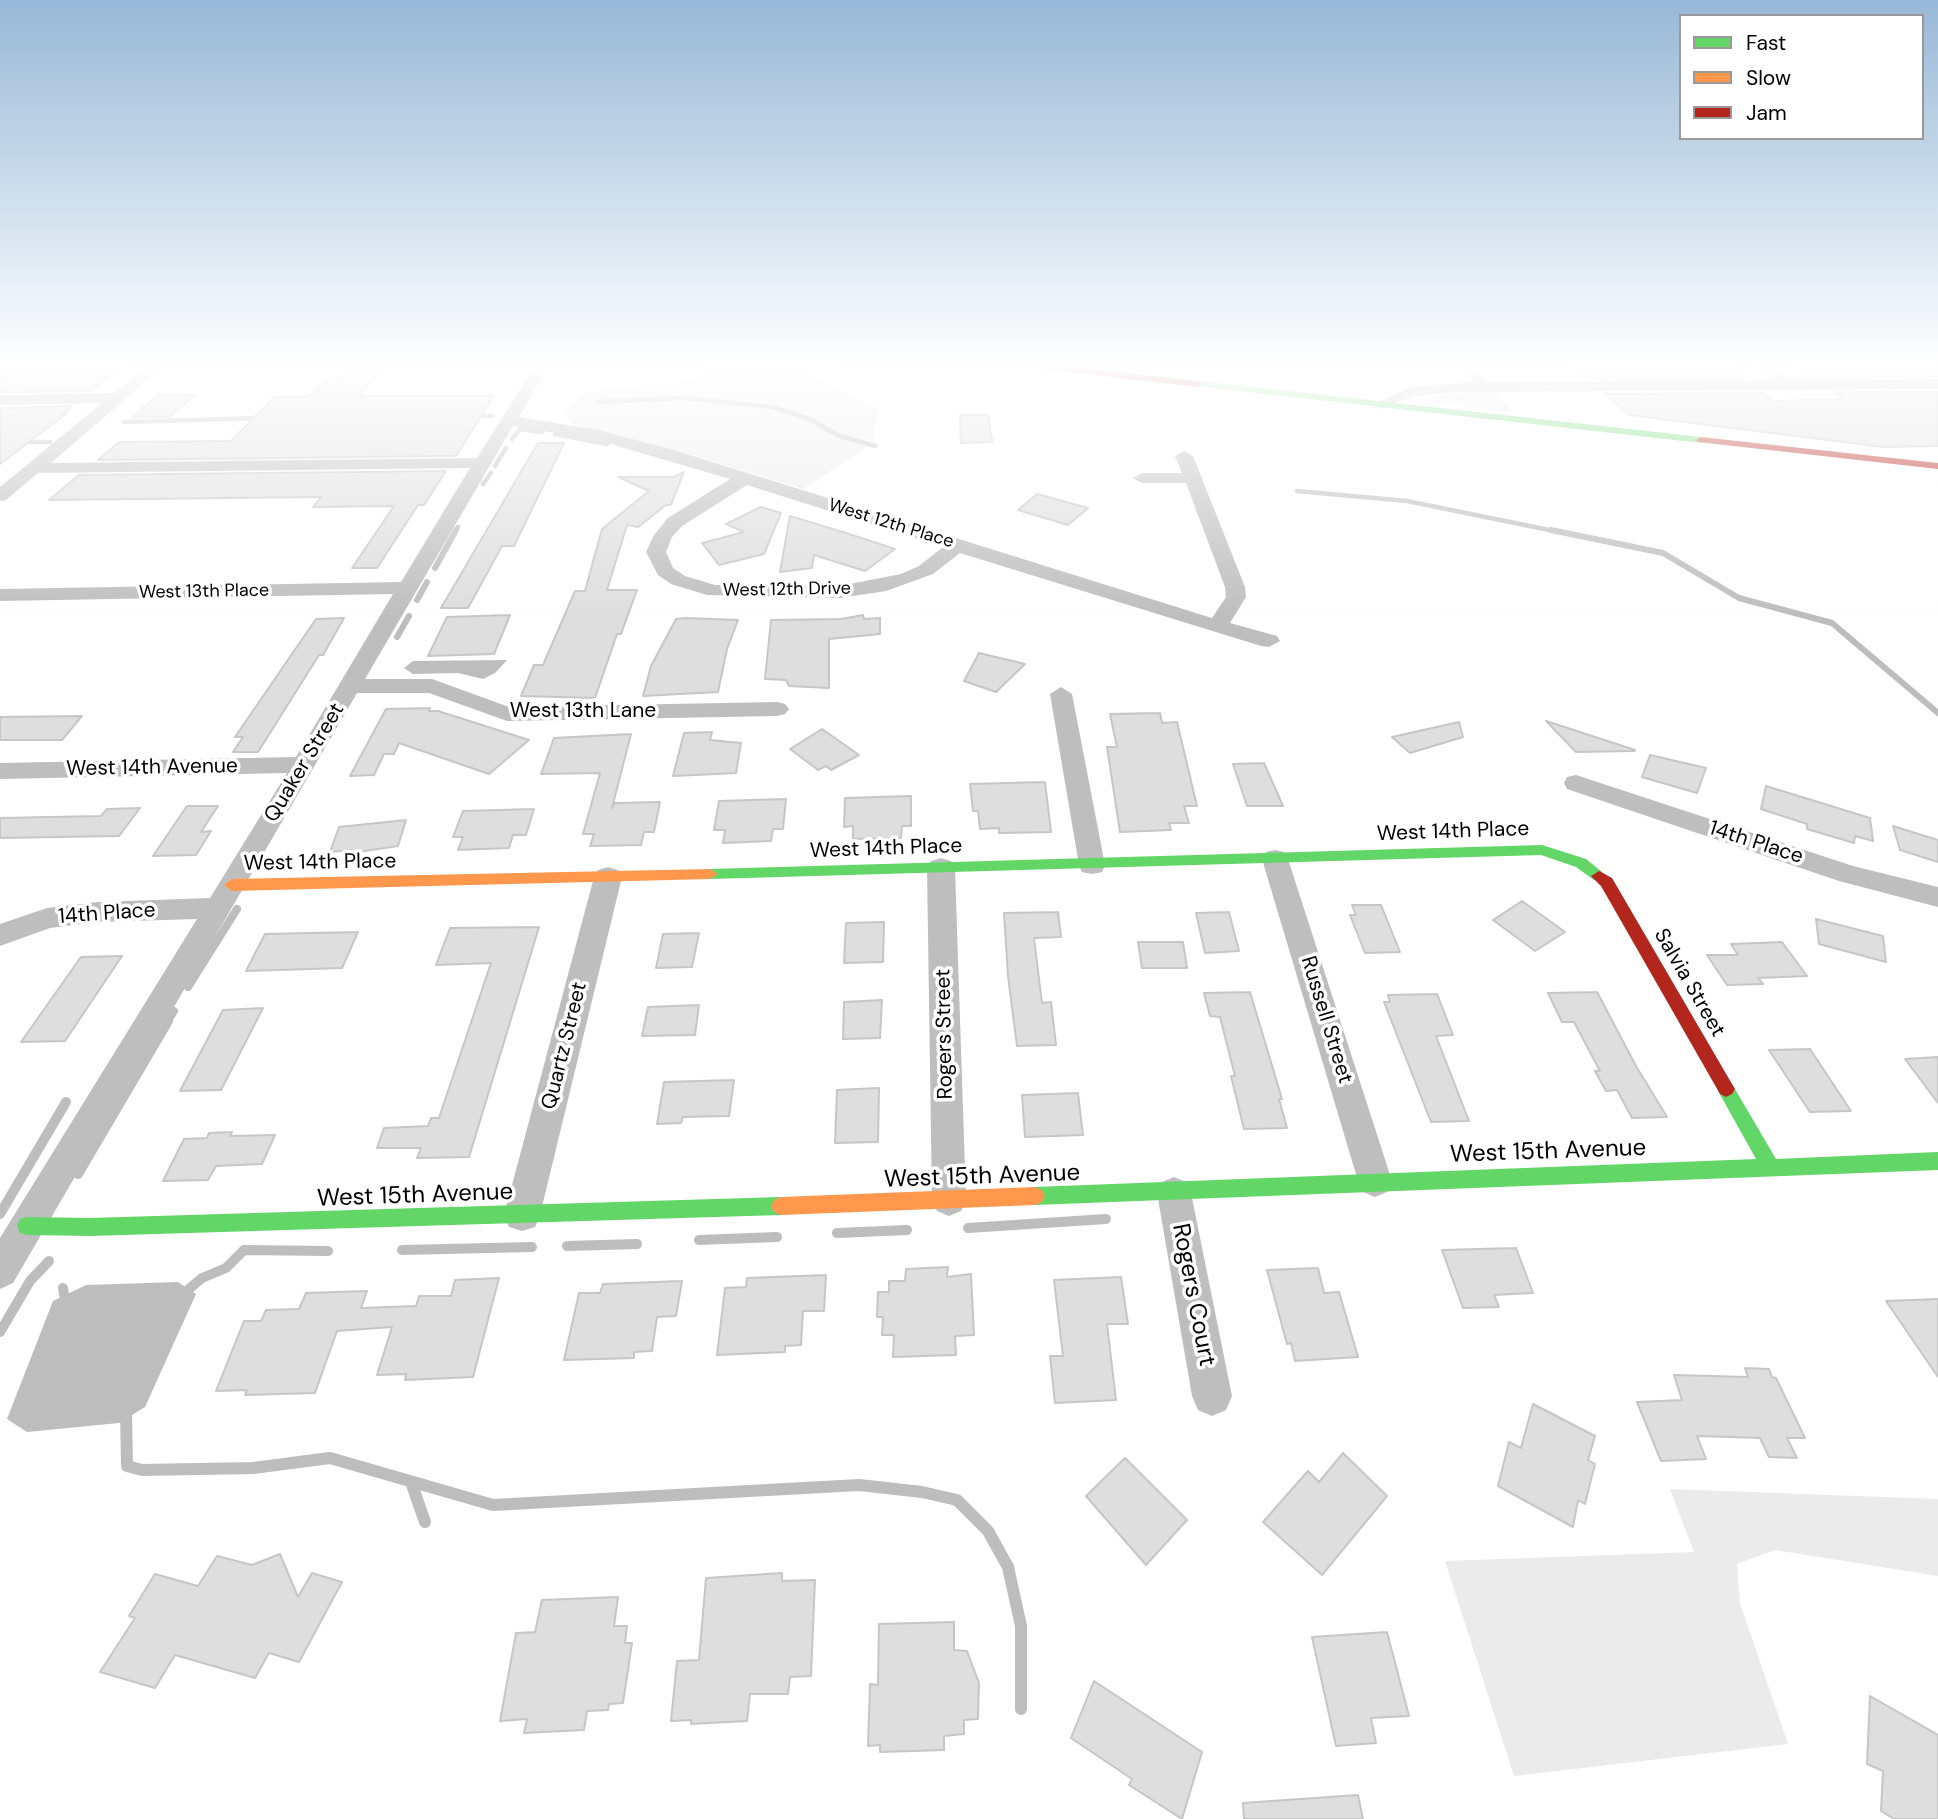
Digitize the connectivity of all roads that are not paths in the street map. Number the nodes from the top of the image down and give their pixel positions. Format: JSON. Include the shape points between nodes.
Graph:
{"nodes":[{"id":1,"x":58,"y":447,"type":"edge"},
{"id":2,"x":492,"y":447,"type":"edge"},
{"id":3,"x":639,"y":447,"type":"edge"},
{"id":4,"x":1766,"y":447,"type":"edge"},
{"id":5,"x":1184,"y":456,"type":"dead end"},
{"id":6,"x":482,"y":463,"type":"junction"},
{"id":7,"x":1938,"y":466,"type":"edge"},
{"id":8,"x":33,"y":468,"type":"junction"},
{"id":9,"x":745,"y":478,"type":"junction"},
{"id":10,"x":1142,"y":478,"type":"dead end"},
{"id":11,"x":1192,"y":478,"type":"junction"},
{"id":12,"x":4,"y":489,"type":"edge"},
{"id":13,"x":958,"y":545,"type":"junction"},
{"id":14,"x":407,"y":588,"type":"junction"},
{"id":15,"x":0,"y":595,"type":"edge"},
{"id":16,"x":1217,"y":626,"type":"junction"},
{"id":17,"x":1269,"y":641,"type":"dead end"},
{"id":18,"x":351,"y":686,"type":"junction"},
{"id":19,"x":1061,"y":694,"type":"dead end"},
{"id":20,"x":777,"y":709,"type":"dead end"},
{"id":21,"x":304,"y":765,"type":"junction"},
{"id":22,"x":0,"y":771,"type":"edge"},
{"id":23,"x":1576,"y":783,"type":"dead end"},
{"id":24,"x":1542,"y":850,"type":"joint"},
{"id":25,"x":1275,"y":859,"type":"junction"},
{"id":26,"x":1092,"y":865,"type":"junction"},
{"id":27,"x":941,"y":868,"type":"junction"},
{"id":28,"x":608,"y":877,"type":"junction"},
{"id":29,"x":225,"y":897,"type":"junction"},
{"id":30,"x":1938,"y":897,"type":"edge"},
{"id":31,"x":0,"y":935,"type":"edge"},
{"id":32,"x":1938,"y":1161,"type":"edge"},
{"id":33,"x":1772,"y":1167,"type":"junction"},
{"id":34,"x":1375,"y":1181,"type":"junction"},
{"id":35,"x":1174,"y":1193,"type":"junction"},
{"id":36,"x":949,"y":1200,"type":"junction"},
{"id":37,"x":522,"y":1215,"type":"junction"},
{"id":38,"x":27,"y":1226,"type":"junction"},
{"id":39,"x":0,"y":1271,"type":"edge"},
{"id":40,"x":1212,"y":1396,"type":"dead end"}],
"edges":[{"from":1,"to":8,"type":"street"},
{"from":2,"to":6,"type":"street","name":"Quaker Street"},
{"from":3,"to":9,"type":"street","name":"West 12th Place"},
{"from":4,"to":7,"type":"street"},
{"from":5,"to":11,"type":"street"},
{"from":6,"to":8,"type":"street"},
{"from":6,"to":14,"type":"street","name":"Quaker Street"},
{"from":8,"to":12,"type":"street"},
{"from":9,"to":13,"type":"street","name":"West 12th Place"},
{"from":9,"to":13,"type":"street","name":"West 12th Drive","via":[[675,522],[663,535],[656,552],[665,571],[714,591],[839,592],[908,578]]},
{"from":10,"to":11,"type":"street"},
{"from":11,"to":16,"type":"street","via":[[1235,587],[1236,597]]},
{"from":13,"to":16,"type":"street","name":"West 12th Place"},
{"from":14,"to":15,"type":"street","name":"West 13th Place"},
{"from":14,"to":18,"type":"street","name":"Quaker Street"},
{"from":16,"to":17,"type":"street","name":"West 12th Place"},
{"from":18,"to":20,"type":"street","name":"West 13th Lane","via":[[432,686],[507,714]]},
{"from":18,"to":21,"type":"street","name":"Quaker Street"},
{"from":19,"to":26,"type":"street"},
{"from":21,"to":22,"type":"street","name":"West 14th Avenue"},
{"from":21,"to":29,"type":"street","name":"Quaker Street"},
{"from":23,"to":30,"type":"street","name":"14th Place","via":[[1849,874]]},
{"from":24,"to":25,"type":"street","name":"West 14th Place"},
{"from":24,"to":33,"type":"street","name":"Salvia Street","via":[[1581,863],[1606,882]]},
{"from":25,"to":26,"type":"street","name":"West 14th Place"},
{"from":25,"to":34,"type":"street","name":"Russell Street"},
{"from":26,"to":27,"type":"street","name":"West 14th Place"},
{"from":27,"to":28,"type":"street","name":"West 14th Place"},
{"from":27,"to":36,"type":"street","name":"Rogers Street"},
{"from":28,"to":29,"type":"street","name":"West 14th Place"},
{"from":28,"to":37,"type":"street","name":"Quartz Street"},
{"from":29,"to":31,"type":"street","name":"14th Place","via":[[47,918]]},
{"from":29,"to":38,"type":"street","name":"Quaker Street"},
{"from":32,"to":33,"type":"street","name":"West 15th Avenue"},
{"from":33,"to":34,"type":"street","name":"West 15th Avenue"},
{"from":34,"to":35,"type":"street","name":"West 15th Avenue"},
{"from":35,"to":36,"type":"street","name":"West 15th Avenue"},
{"from":35,"to":40,"type":"street","name":"Rogers Court"},
{"from":36,"to":37,"type":"street","name":"West 15th Avenue"},
{"from":37,"to":38,"type":"street","name":"West 15th Avenue"},
{"from":38,"to":39,"type":"street","name":"Quaker Street"}]}
